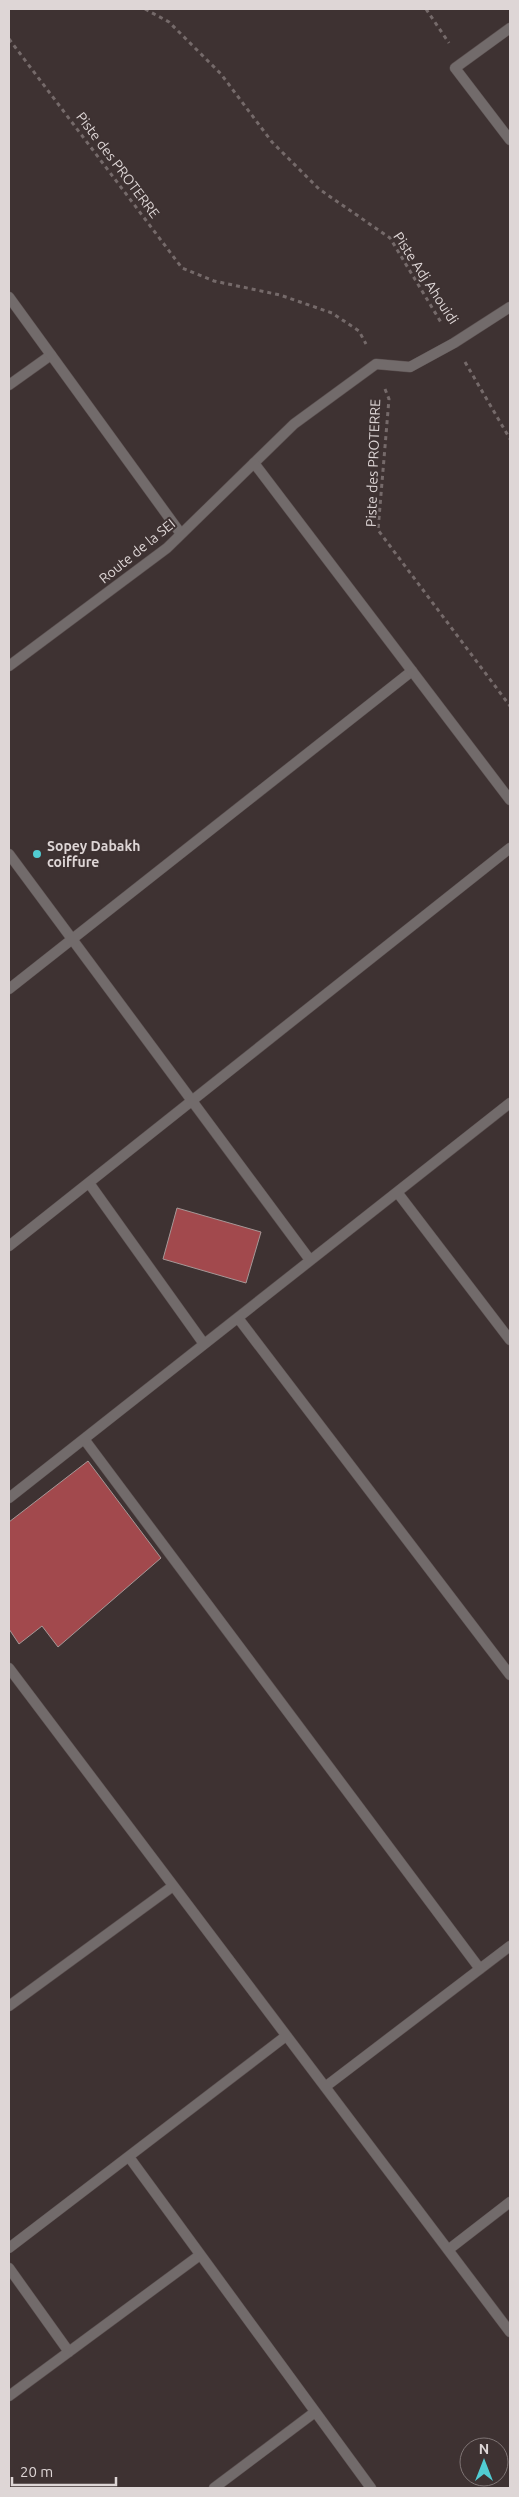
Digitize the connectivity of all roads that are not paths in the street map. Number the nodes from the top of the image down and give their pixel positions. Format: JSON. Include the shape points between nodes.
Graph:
{"nodes":[{"id":1,"x":510,"y":28,"type":"edge"},
{"id":2,"x":510,"y":140,"type":"edge"},
{"id":3,"x":9,"y":297,"type":"edge"},
{"id":4,"x":510,"y":307,"type":"edge"},
{"id":5,"x":51,"y":355,"type":"junction"},
{"id":6,"x":9,"y":385,"type":"edge"},
{"id":7,"x":254,"y":464,"type":"junction"},
{"id":8,"x":181,"y":534,"type":"junction"},
{"id":9,"x":9,"y":666,"type":"edge"},
{"id":10,"x":412,"y":671,"type":"junction"},
{"id":11,"x":510,"y":800,"type":"edge"},
{"id":12,"x":510,"y":848,"type":"edge"},
{"id":13,"x":9,"y":854,"type":"edge"},
{"id":14,"x":72,"y":939,"type":"junction"},
{"id":15,"x":9,"y":989,"type":"edge"},
{"id":16,"x":192,"y":1101,"type":"junction"},
{"id":17,"x":510,"y":1103,"type":"edge"},
{"id":18,"x":89,"y":1183,"type":"junction"},
{"id":19,"x":397,"y":1192,"type":"junction"},
{"id":20,"x":9,"y":1246,"type":"edge"},
{"id":21,"x":310,"y":1260,"type":"junction"},
{"id":22,"x":238,"y":1318,"type":"junction"},
{"id":23,"x":510,"y":1340,"type":"edge"},
{"id":24,"x":204,"y":1344,"type":"junction"},
{"id":25,"x":84,"y":1439,"type":"junction"},
{"id":26,"x":9,"y":1498,"type":"edge"},
{"id":27,"x":9,"y":1668,"type":"edge"},
{"id":28,"x":510,"y":1675,"type":"edge"},
{"id":29,"x":173,"y":1886,"type":"junction"},
{"id":30,"x":510,"y":1946,"type":"edge"},
{"id":31,"x":480,"y":1969,"type":"junction"},
{"id":32,"x":9,"y":2006,"type":"edge"},
{"id":33,"x":286,"y":2036,"type":"junction"},
{"id":34,"x":325,"y":2088,"type":"junction"},
{"id":35,"x":128,"y":2157,"type":"junction"},
{"id":36,"x":510,"y":2202,"type":"edge"},
{"id":37,"x":9,"y":2248,"type":"edge"},
{"id":38,"x":448,"y":2250,"type":"junction"},
{"id":39,"x":200,"y":2255,"type":"junction"},
{"id":40,"x":9,"y":2268,"type":"edge"},
{"id":41,"x":510,"y":2332,"type":"edge"},
{"id":42,"x":69,"y":2352,"type":"junction"},
{"id":43,"x":9,"y":2396,"type":"edge"},
{"id":44,"x":315,"y":2412,"type":"junction"},
{"id":45,"x":214,"y":2488,"type":"edge"},
{"id":46,"x":371,"y":2488,"type":"edge"}],
"edges":[{"from":1,"to":2,"type":"street","via":[[455,68]]},
{"from":3,"to":5,"type":"street"},
{"from":4,"to":7,"type":"street","name":"Route de la SEI","via":[[410,367],[376,364],[294,424]]},
{"from":5,"to":6,"type":"street"},
{"from":5,"to":8,"type":"street"},
{"from":7,"to":8,"type":"street","name":"Route de la SEI"},
{"from":7,"to":10,"type":"street"},
{"from":8,"to":9,"type":"street","name":"Route de la SEI","via":[[167,548]]},
{"from":10,"to":11,"type":"street"},
{"from":10,"to":14,"type":"street"},
{"from":12,"to":16,"type":"street"},
{"from":13,"to":14,"type":"street"},
{"from":14,"to":15,"type":"street"},
{"from":14,"to":16,"type":"street"},
{"from":16,"to":18,"type":"street"},
{"from":16,"to":21,"type":"street"},
{"from":17,"to":19,"type":"street"},
{"from":18,"to":20,"type":"street"},
{"from":18,"to":24,"type":"street"},
{"from":19,"to":21,"type":"street"},
{"from":19,"to":23,"type":"street"},
{"from":21,"to":22,"type":"street"},
{"from":22,"to":24,"type":"street"},
{"from":22,"to":28,"type":"street"},
{"from":24,"to":25,"type":"street"},
{"from":25,"to":26,"type":"street"},
{"from":25,"to":31,"type":"street"},
{"from":27,"to":29,"type":"street"},
{"from":29,"to":32,"type":"street"},
{"from":29,"to":33,"type":"street"},
{"from":30,"to":31,"type":"street"},
{"from":31,"to":34,"type":"street"},
{"from":33,"to":34,"type":"street"},
{"from":33,"to":35,"type":"street"},
{"from":34,"to":38,"type":"street"},
{"from":35,"to":37,"type":"street"},
{"from":35,"to":39,"type":"street"},
{"from":36,"to":38,"type":"street"},
{"from":38,"to":41,"type":"street"},
{"from":39,"to":42,"type":"street"},
{"from":39,"to":44,"type":"street"},
{"from":40,"to":42,"type":"street"},
{"from":42,"to":43,"type":"street"},
{"from":44,"to":45,"type":"street"},
{"from":44,"to":46,"type":"street"}]}
